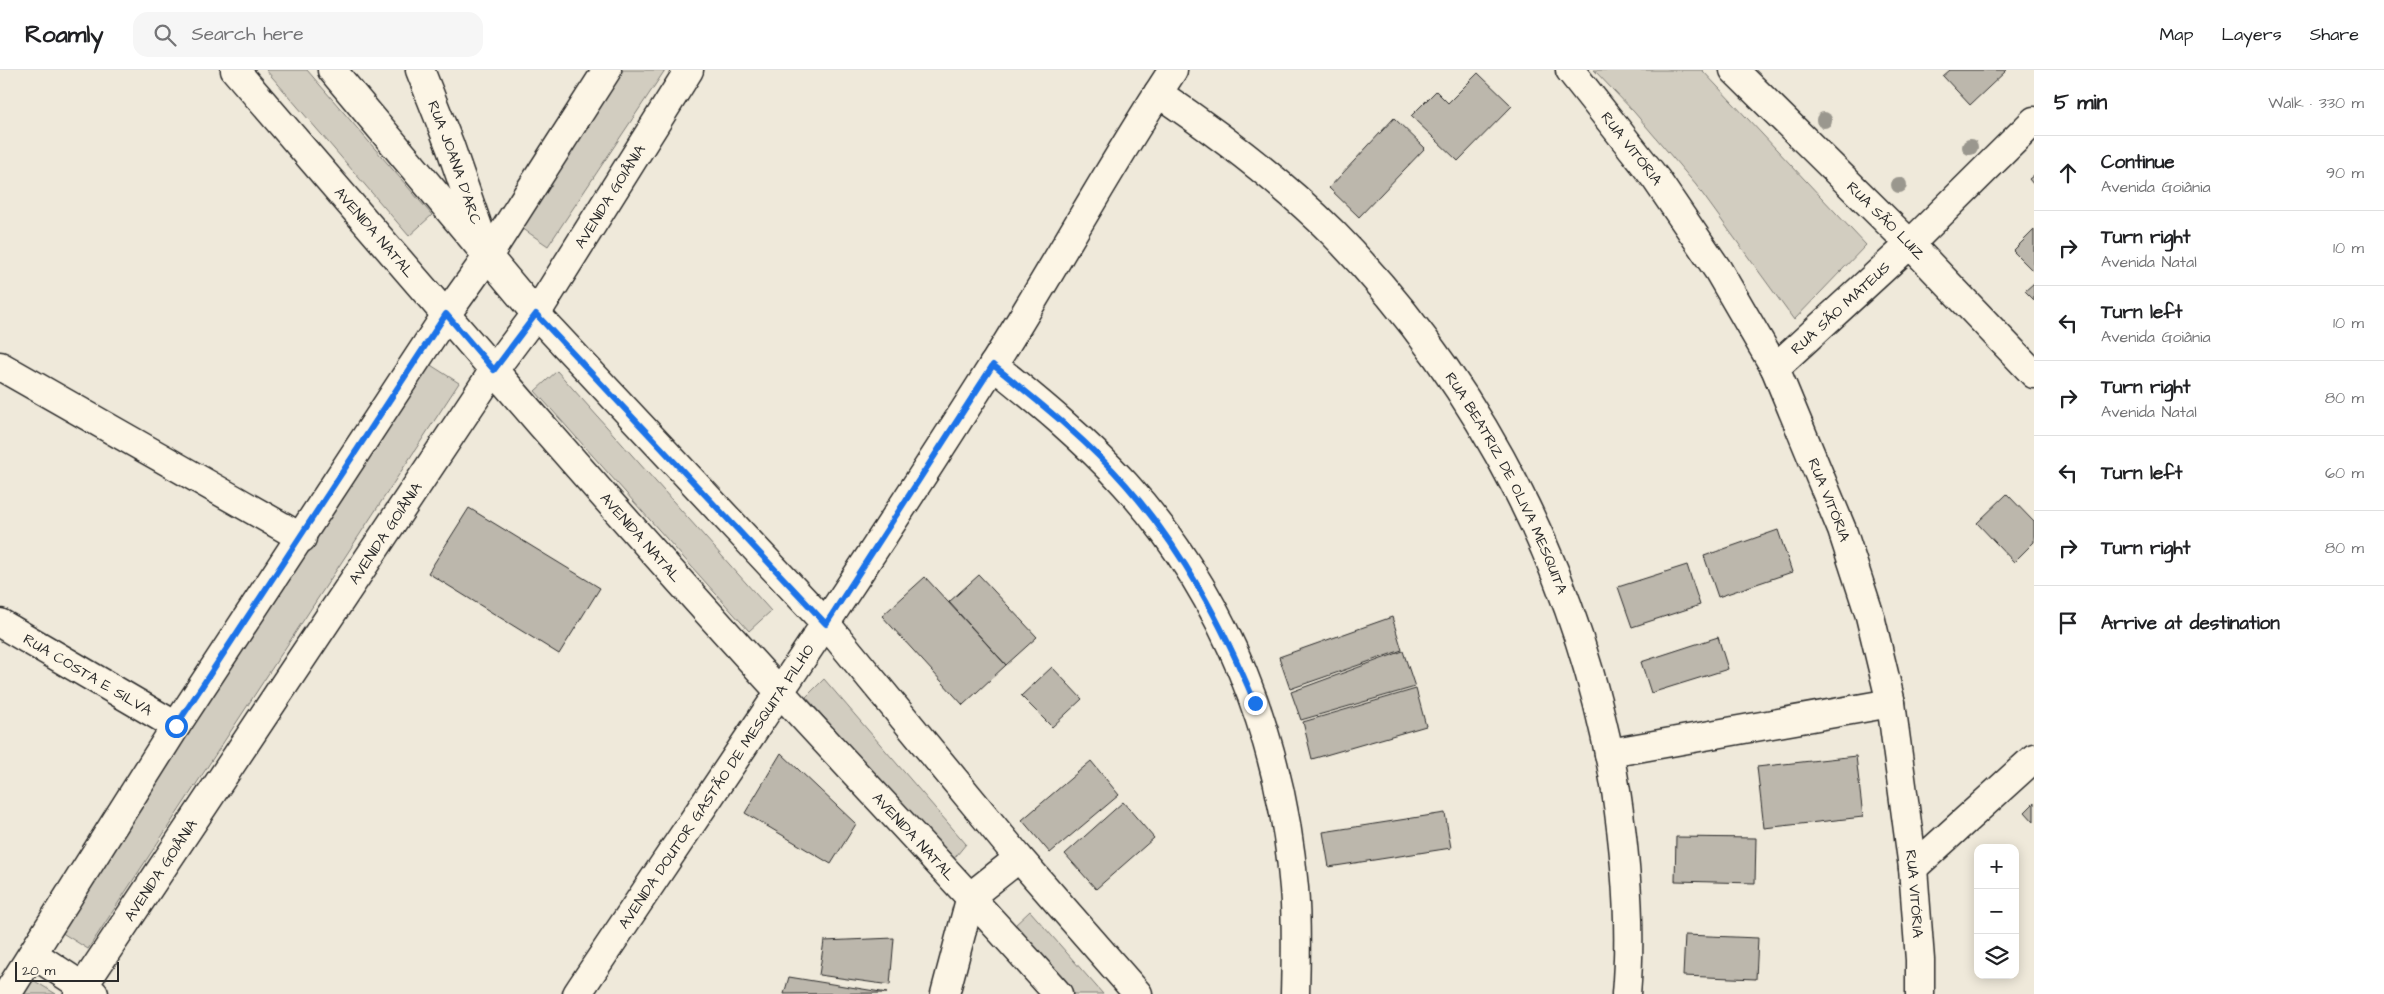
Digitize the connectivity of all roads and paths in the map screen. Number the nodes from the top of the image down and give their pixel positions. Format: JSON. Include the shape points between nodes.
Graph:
{"nodes":[{"id":1,"x":235,"y":70,"type":"edge"},
{"id":2,"x":332,"y":70,"type":"edge"},
{"id":3,"x":420,"y":70,"type":"edge"},
{"id":4,"x":607,"y":70,"type":"edge"},
{"id":5,"x":688,"y":70,"type":"edge"},
{"id":6,"x":1173,"y":70,"type":"edge"},
{"id":7,"x":1570,"y":70,"type":"edge"},
{"id":8,"x":1734,"y":70,"type":"edge"},
{"id":9,"x":1158,"y":93,"type":"junction"},
{"id":10,"x":2034,"y":121,"type":"edge"},
{"id":11,"x":1910,"y":244,"type":"junction"},
{"id":12,"x":488,"y":256,"type":"junction"},
{"id":13,"x":446,"y":314,"type":"junction"},
{"id":14,"x":536,"y":314,"type":"junction"},
{"id":15,"x":993,"y":365,"type":"junction"},
{"id":16,"x":0,"y":366,"type":"edge"},
{"id":17,"x":1776,"y":368,"type":"junction"},
{"id":18,"x":494,"y":370,"type":"junction"},
{"id":19,"x":2034,"y":374,"type":"edge"},
{"id":20,"x":302,"y":538,"type":"junction"},
{"id":21,"x":0,"y":623,"type":"edge"},
{"id":22,"x":826,"y":624,"type":"junction"},
{"id":23,"x":779,"y":691,"type":"junction"},
{"id":24,"x":1891,"y":703,"type":"junction"},
{"id":25,"x":176,"y":726,"type":"junction"},
{"id":26,"x":1609,"y":753,"type":"junction"},
{"id":27,"x":2034,"y":758,"type":"edge"},
{"id":28,"x":1019,"y":858,"type":"junction"},
{"id":29,"x":1914,"y":868,"type":"junction"},
{"id":30,"x":971,"y":896,"type":"junction"},
{"id":31,"x":33,"y":954,"type":"junction"},
{"id":32,"x":85,"y":992,"type":"edge"},
{"id":33,"x":7,"y":994,"type":"edge"},
{"id":34,"x":577,"y":994,"type":"edge"},
{"id":35,"x":945,"y":994,"type":"edge"},
{"id":36,"x":1058,"y":994,"type":"edge"},
{"id":37,"x":1138,"y":994,"type":"edge"},
{"id":38,"x":1295,"y":994,"type":"edge"},
{"id":39,"x":1626,"y":994,"type":"edge"},
{"id":40,"x":1920,"y":994,"type":"edge"}],
"edges":[{"from":1,"to":13,"type":"street","name":"AVENIDA NATAL"},
{"from":2,"to":12,"type":"street"},
{"from":3,"to":12,"type":"street","name":"RUA JOANA D'ARC"},
{"from":4,"to":12,"type":"street"},
{"from":5,"to":14,"type":"street","name":"AVENIDA GOIÂNIA"},
{"from":6,"to":9,"type":"street","name":"AVENIDA DOUTOR GASTÃO DE MESQUITA FILHO"},
{"from":7,"to":17,"type":"street","name":"RUA VITÓRIA","via":[[1656,179],[1718,270]]},
{"from":8,"to":11,"type":"street","name":"RUA SÃO LUIZ"},
{"from":9,"to":15,"type":"street","name":"AVENIDA DOUTOR GASTÃO DE MESQUITA FILHO"},
{"from":9,"to":26,"type":"street","name":"RUA BEATRIZ DE OLIVA MESQUITA","via":[[1278,182],[1332,233],[1389,295],[1467,400],[1510,472],[1542,539],[1570,609],[1592,680]]},
{"from":10,"to":11,"type":"street","name":"RUA SÃO MATEUS"},
{"from":11,"to":17,"type":"street","name":"RUA SÃO MATEUS"},
{"from":11,"to":19,"type":"street","name":"RUA SÃO LUIZ"},
{"from":12,"to":13,"type":"street"},
{"from":12,"to":14,"type":"street"},
{"from":13,"to":18,"type":"street","name":"AVENIDA NATAL"},
{"from":13,"to":20,"type":"street"},
{"from":14,"to":18,"type":"street","name":"AVENIDA GOIÂNIA"},
{"from":14,"to":22,"type":"street"},
{"from":15,"to":22,"type":"street","name":"AVENIDA DOUTOR GASTÃO DE MESQUITA FILHO"},
{"from":15,"to":38,"type":"street","via":[[1082,439],[1126,485],[1166,535],[1201,588],[1231,644],[1255,703],[1274,764],[1287,826],[1295,890]]},
{"from":16,"to":20,"type":"street"},
{"from":17,"to":24,"type":"street","name":"RUA VITÓRIA","via":[[1842,530],[1870,616]]},
{"from":18,"to":23,"type":"street","name":"AVENIDA NATAL"},
{"from":18,"to":32,"type":"street","name":"AVENIDA GOIÂNIA"},
{"from":20,"to":25,"type":"street"},
{"from":21,"to":25,"type":"street","name":"RUA COSTA E SILVA"},
{"from":22,"to":23,"type":"street","name":"AVENIDA DOUTOR GASTÃO DE MESQUITA FILHO"},
{"from":22,"to":28,"type":"street"},
{"from":23,"to":30,"type":"street","name":"AVENIDA NATAL"},
{"from":23,"to":34,"type":"street","name":"AVENIDA DOUTOR GASTÃO DE MESQUITA FILHO"},
{"from":24,"to":26,"type":"street"},
{"from":24,"to":29,"type":"street","name":"RUA VITÓRIA"},
{"from":25,"to":31,"type":"street"},
{"from":26,"to":39,"type":"street","name":"RUA BEATRIZ DE OLIVA MESQUITA","via":[[1622,828],[1627,904]]},
{"from":27,"to":29,"type":"street"},
{"from":28,"to":30,"type":"street"},
{"from":28,"to":37,"type":"street"},
{"from":29,"to":40,"type":"street","name":"RUA VITÓRIA"},
{"from":30,"to":35,"type":"street"},
{"from":30,"to":36,"type":"street","name":"AVENIDA NATAL"},
{"from":31,"to":32,"type":"street"},
{"from":31,"to":33,"type":"street"}]}
